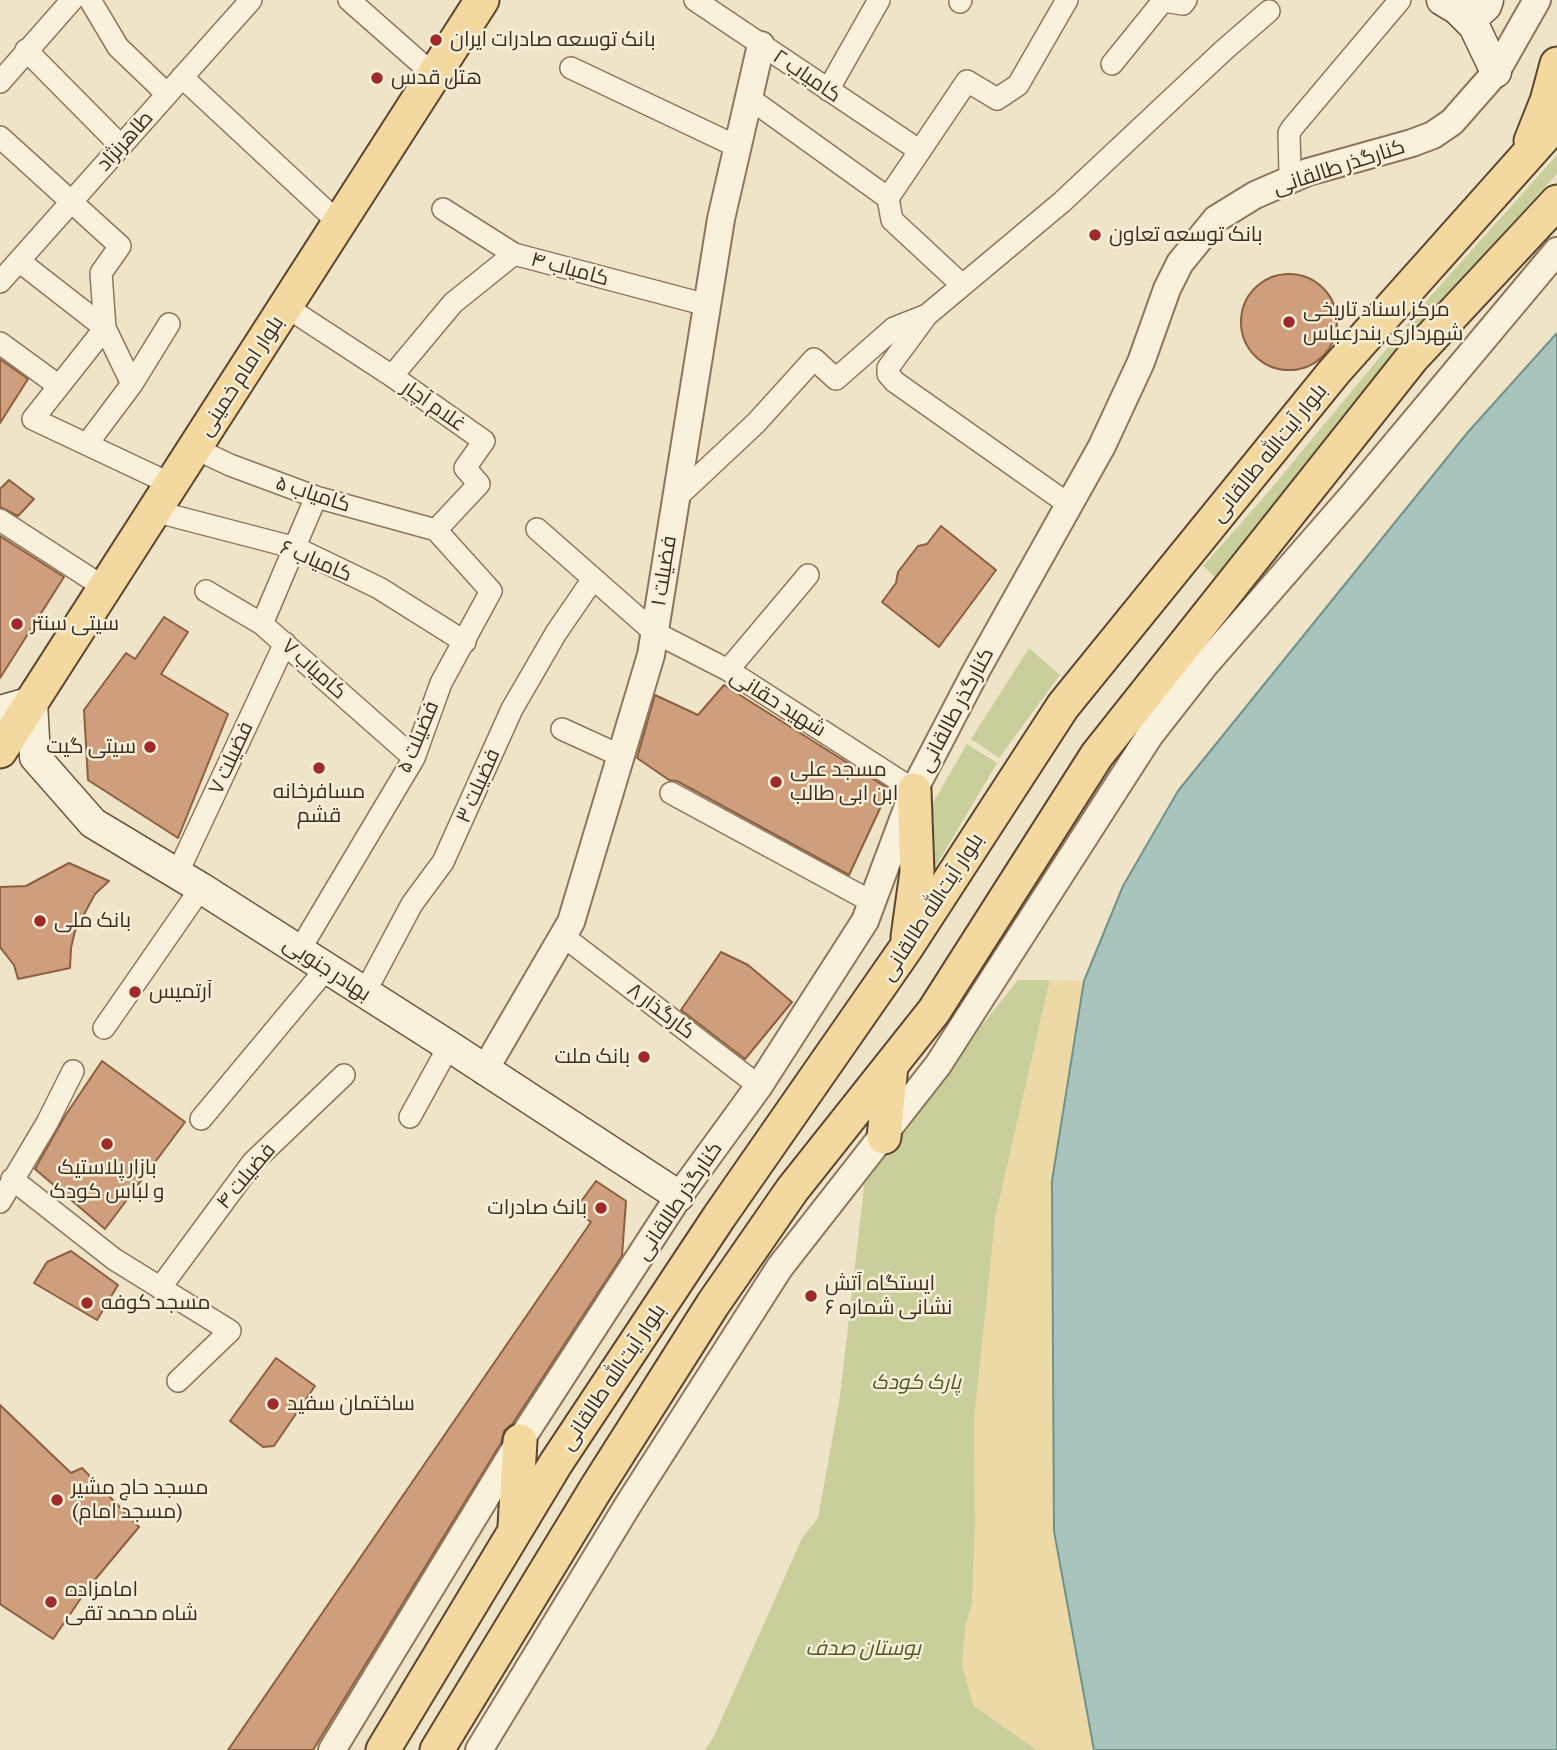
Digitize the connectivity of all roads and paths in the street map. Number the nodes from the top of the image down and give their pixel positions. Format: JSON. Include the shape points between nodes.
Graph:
{"nodes":[{"id":1,"x":72,"y":0,"type":"edge"},
{"id":2,"x":90,"y":0,"type":"edge"},
{"id":3,"x":251,"y":0,"type":"edge"},
{"id":4,"x":349,"y":0,"type":"edge"},
{"id":5,"x":482,"y":0,"type":"edge"},
{"id":6,"x":695,"y":0,"type":"edge"},
{"id":7,"x":879,"y":0,"type":"edge"},
{"id":8,"x":1067,"y":0,"type":"edge"},
{"id":9,"x":1186,"y":0,"type":"edge"},
{"id":10,"x":1400,"y":0,"type":"edge"},
{"id":11,"x":1488,"y":0,"type":"edge"},
{"id":12,"x":1536,"y":0,"type":"edge"},
{"id":13,"x":1450,"y":4,"type":"edge"},
{"id":14,"x":1269,"y":11,"type":"dead end"},
{"id":15,"x":761,"y":44,"type":"junction"},
{"id":16,"x":26,"y":50,"type":"junction"},
{"id":17,"x":1112,"y":64,"type":"dead end"},
{"id":18,"x":1557,"y":64,"type":"edge"},
{"id":19,"x":571,"y":68,"type":"dead end"},
{"id":20,"x":1496,"y":72,"type":"junction"},
{"id":21,"x":434,"y":75,"type":"junction"},
{"id":22,"x":182,"y":77,"type":"junction"},
{"id":23,"x":0,"y":82,"type":"edge"},
{"id":24,"x":828,"y":90,"type":"junction"},
{"id":25,"x":167,"y":94,"type":"junction"},
{"id":26,"x":749,"y":98,"type":"junction"},
{"id":27,"x":1557,"y":122,"type":"edge"},
{"id":28,"x":0,"y":137,"type":"edge"},
{"id":29,"x":121,"y":146,"type":"junction"},
{"id":30,"x":737,"y":147,"type":"junction"},
{"id":31,"x":920,"y":151,"type":"junction"},
{"id":32,"x":1526,"y":157,"type":"junction"},
{"id":33,"x":1290,"y":173,"type":"dead end"},
{"id":34,"x":888,"y":198,"type":"junction"},
{"id":35,"x":72,"y":201,"type":"junction"},
{"id":36,"x":1557,"y":202,"type":"edge"},
{"id":37,"x":443,"y":209,"type":"dead end"},
{"id":38,"x":339,"y":223,"type":"junction"},
{"id":39,"x":1557,"y":251,"type":"edge"},
{"id":40,"x":514,"y":254,"type":"junction"},
{"id":41,"x":19,"y":261,"type":"junction"},
{"id":42,"x":0,"y":282,"type":"edge"},
{"id":43,"x":962,"y":285,"type":"junction"},
{"id":44,"x":707,"y":305,"type":"junction"},
{"id":45,"x":285,"y":306,"type":"junction"},
{"id":46,"x":927,"y":315,"type":"junction"},
{"id":47,"x":169,"y":324,"type":"dead end"},
{"id":48,"x":104,"y":328,"type":"junction"},
{"id":49,"x":0,"y":343,"type":"edge"},
{"id":50,"x":392,"y":376,"type":"junction"},
{"id":51,"x":132,"y":384,"type":"junction"},
{"id":52,"x":59,"y":386,"type":"junction"},
{"id":53,"x":87,"y":444,"type":"junction"},
{"id":54,"x":194,"y":448,"type":"junction"},
{"id":55,"x":163,"y":498,"type":"junction"},
{"id":56,"x":316,"y":498,"type":"junction"},
{"id":57,"x":676,"y":498,"type":"junction"},
{"id":58,"x":1071,"y":506,"type":"junction"},
{"id":59,"x":0,"y":520,"type":"edge"},
{"id":60,"x":537,"y":529,"type":"dead end"},
{"id":61,"x":436,"y":530,"type":"junction"},
{"id":62,"x":296,"y":548,"type":"junction"},
{"id":63,"x":808,"y":575,"type":"dead end"},
{"id":64,"x":593,"y":579,"type":"junction"},
{"id":65,"x":105,"y":588,"type":"junction"},
{"id":66,"x":206,"y":591,"type":"dead end"},
{"id":67,"x":262,"y":624,"type":"junction"},
{"id":68,"x":654,"y":632,"type":"junction"},
{"id":69,"x":465,"y":642,"type":"junction"},
{"id":70,"x":285,"y":643,"type":"junction"},
{"id":71,"x":720,"y":667,"type":"junction"},
{"id":72,"x":32,"y":702,"type":"junction"},
{"id":73,"x":0,"y":711,"type":"edge"},
{"id":74,"x":562,"y":729,"type":"dead end"},
{"id":75,"x":0,"y":751,"type":"edge"},
{"id":76,"x":621,"y":755,"type":"junction"},
{"id":77,"x":414,"y":758,"type":"junction"},
{"id":78,"x":914,"y":790,"type":"junction"},
{"id":79,"x":671,"y":793,"type":"dead end"},
{"id":80,"x":189,"y":881,"type":"junction"},
{"id":81,"x":872,"y":902,"type":"junction"},
{"id":82,"x":563,"y":936,"type":"junction"},
{"id":83,"x":906,"y":948,"type":"junction"},
{"id":84,"x":299,"y":951,"type":"junction"},
{"id":85,"x":326,"y":969,"type":"junction"},
{"id":86,"x":364,"y":994,"type":"junction"},
{"id":87,"x":104,"y":1028,"type":"dead end"},
{"id":88,"x":449,"y":1046,"type":"junction"},
{"id":89,"x":891,"y":1066,"type":"junction"},
{"id":90,"x":73,"y":1071,"type":"dead end"},
{"id":91,"x":484,"y":1071,"type":"junction"},
{"id":92,"x":344,"y":1075,"type":"dead end"},
{"id":93,"x":759,"y":1086,"type":"junction"},
{"id":94,"x":410,"y":1117,"type":"dead end"},
{"id":95,"x":201,"y":1119,"type":"dead end"},
{"id":96,"x":884,"y":1136,"type":"junction"},
{"id":97,"x":12,"y":1179,"type":"junction"},
{"id":98,"x":679,"y":1196,"type":"junction"},
{"id":99,"x":0,"y":1202,"type":"edge"},
{"id":100,"x":160,"y":1288,"type":"junction"},
{"id":101,"x":178,"y":1381,"type":"dead end"},
{"id":102,"x":520,"y":1441,"type":"junction"},
{"id":103,"x":515,"y":1531,"type":"junction"},
{"id":104,"x":332,"y":1750,"type":"edge"},
{"id":105,"x":383,"y":1750,"type":"edge"},
{"id":106,"x":436,"y":1750,"type":"edge"},
{"id":107,"x":479,"y":1750,"type":"edge"}],
"edges":[{"from":1,"to":16,"type":"street"},
{"from":2,"to":25,"type":"street","via":[[118,47]]},
{"from":3,"to":22,"type":"street","name":"طاهرنژاد"},
{"from":4,"to":21,"type":"street"},
{"from":5,"to":21,"type":"main road","name":"بلوار امام خمینی"},
{"from":6,"to":15,"type":"street","name":"کامیاب ۲"},
{"from":7,"to":24,"type":"street"},
{"from":8,"to":31,"type":"street","via":[[1018,85],[997,99],[967,81]]},
{"from":9,"to":17,"type":"street","via":[[1183,4],[1163,1]]},
{"from":10,"to":33,"type":"street","via":[[1292,128]]},
{"from":11,"to":13,"type":"main road","via":[[1471,15]]},
{"from":12,"to":20,"type":"street","name":"کنارگذر طالقانی"},
{"from":13,"to":20,"type":"main road","via":[[1474,26]]},
{"from":14,"to":43,"type":"street","via":[[1062,202]]},
{"from":15,"to":24,"type":"street","name":"کامیاب ۲"},
{"from":15,"to":26,"type":"street","name":"فضیلت ۱"},
{"from":16,"to":23,"type":"street"},
{"from":16,"to":29,"type":"street"},
{"from":18,"to":32,"type":"main road"},
{"from":19,"to":30,"type":"street"},
{"from":20,"to":58,"type":"street","name":"کنارگذر طالقانی","via":[[1452,122],[1433,135],[1308,172],[1255,195],[1216,219],[1180,263],[1141,362]]},
{"from":21,"to":38,"type":"main road","name":"بلوار امام خمینی"},
{"from":22,"to":25,"type":"street","name":"طاهرنژاد"},
{"from":22,"to":38,"type":"street"},
{"from":24,"to":31,"type":"street","name":"کامیاب ۲"},
{"from":25,"to":29,"type":"street","name":"طاهرنژاد"},
{"from":26,"to":30,"type":"street","name":"فضیلت ۱"},
{"from":26,"to":34,"type":"street"},
{"from":27,"to":32,"type":"main road","name":"بلوار آیت‌الله طالقانی"},
{"from":28,"to":35,"type":"street"},
{"from":29,"to":35,"type":"street","name":"طاهرنژاد"},
{"from":30,"to":44,"type":"street","name":"فضیلت ۱"},
{"from":31,"to":34,"type":"street"},
{"from":32,"to":83,"type":"main road","name":"بلوار آیت‌الله طالقانی","via":[[1334,372],[1063,706]]},
{"from":34,"to":43,"type":"street","via":[[892,220]]},
{"from":35,"to":41,"type":"street","name":"طاهرنژاد"},
{"from":35,"to":48,"type":"street","via":[[120,246],[101,274]]},
{"from":36,"to":89,"type":"main road","name":"بلوار آیت‌الله طالقانی","via":[[1412,358],[1097,755],[944,995]]},
{"from":37,"to":40,"type":"street","name":"کامیاب ۴"},
{"from":38,"to":45,"type":"main road","name":"بلوار امام خمینی"},
{"from":39,"to":96,"type":"street","via":[[1150,735],[938,1065]]},
{"from":40,"to":44,"type":"street","name":"کامیاب ۴"},
{"from":40,"to":50,"type":"street","via":[[453,303]]},
{"from":41,"to":42,"type":"street","name":"طاهرنژاد"},
{"from":41,"to":48,"type":"street"},
{"from":43,"to":46,"type":"street"},
{"from":44,"to":57,"type":"street","name":"فضیلت ۱"},
{"from":45,"to":50,"type":"street","name":"غلام آچار"},
{"from":45,"to":54,"type":"main road","name":"بلوار امام خمینی"},
{"from":46,"to":57,"type":"street","via":[[894,328],[836,379],[814,359],[756,423]]},
{"from":46,"to":58,"type":"street","via":[[888,374]]},
{"from":47,"to":51,"type":"street"},
{"from":48,"to":51,"type":"street"},
{"from":48,"to":52,"type":"street"},
{"from":49,"to":52,"type":"street"},
{"from":50,"to":61,"type":"street","name":"غلام آچار","via":[[484,441],[466,468],[479,484]]},
{"from":51,"to":53,"type":"street"},
{"from":52,"to":53,"type":"street","name":"کامیاب ۶","via":[[33,419]]},
{"from":53,"to":55,"type":"street","name":"کامیاب ۶"},
{"from":54,"to":55,"type":"main road","name":"بلوار امام خمینی"},
{"from":54,"to":56,"type":"street","name":"کامیاب ۵"},
{"from":55,"to":62,"type":"street","name":"کامیاب ۶"},
{"from":55,"to":65,"type":"main road","name":"بلوار امام خمینی"},
{"from":56,"to":61,"type":"street","name":"کامیاب ۵"},
{"from":56,"to":62,"type":"street"},
{"from":57,"to":68,"type":"street","name":"فضیلت ۱"},
{"from":58,"to":78,"type":"street","name":"کنارگذر طالقانی"},
{"from":59,"to":65,"type":"street"},
{"from":60,"to":64,"type":"street","name":"شهید حقانی"},
{"from":61,"to":69,"type":"street","name":"فضیلت ۵","via":[[491,591]]},
{"from":62,"to":67,"type":"street"},
{"from":62,"to":69,"type":"street","name":"کامیاب ۶","via":[[379,588]]},
{"from":63,"to":71,"type":"street"},
{"from":64,"to":68,"type":"street","name":"شهید حقانی"},
{"from":64,"to":86,"type":"street","name":"فضیلت ۳","via":[[512,709],[443,862],[412,904]]},
{"from":65,"to":72,"type":"main road","name":"بلوار امام خمینی"},
{"from":66,"to":67,"type":"street","name":"کامیاب ۷"},
{"from":67,"to":70,"type":"street","name":"کامیاب ۷"},
{"from":68,"to":71,"type":"street","name":"شهید حقانی"},
{"from":68,"to":76,"type":"street","name":"فضیلت ۱"},
{"from":69,"to":77,"type":"street","name":"فضیلت ۵","via":[[441,683]]},
{"from":70,"to":77,"type":"street","name":"کامیاب ۷"},
{"from":70,"to":80,"type":"street","name":"فضیلت ۷"},
{"from":71,"to":78,"type":"street","name":"شهید حقانی"},
{"from":72,"to":73,"type":"main road"},
{"from":72,"to":75,"type":"main road","name":"بلوار امام خمینی"},
{"from":72,"to":80,"type":"main road","name":"بهادر جنوبی","via":[[35,757],[93,823]]},
{"from":74,"to":76,"type":"street"},
{"from":76,"to":82,"type":"street","name":"فضیلت ۱"},
{"from":77,"to":84,"type":"street","name":"فضیلت ۵"},
{"from":78,"to":81,"type":"street","name":"کنارگذر طالقانی"},
{"from":78,"to":83,"type":"main road","via":[[917,872]]},
{"from":79,"to":81,"type":"street"},
{"from":80,"to":84,"type":"main road","name":"بهادر جنوبی"},
{"from":80,"to":87,"type":"street","name":"فضیلت ۷"},
{"from":81,"to":93,"type":"street","name":"کنارگذر طالقانی","via":[[865,921]]},
{"from":82,"to":91,"type":"street","name":"فضیلت ۱"},
{"from":82,"to":93,"type":"street","name":"کارگذار ۸"},
{"from":83,"to":103,"type":"main road","name":"بلوار آیت‌الله طالقانی","via":[[719,1217]]},
{"from":84,"to":85,"type":"main road","name":"بهادر جنوبی"},
{"from":85,"to":86,"type":"main road","name":"بهادر جنوبی"},
{"from":85,"to":95,"type":"street"},
{"from":86,"to":88,"type":"main road","name":"بهادر جنوبی"},
{"from":88,"to":91,"type":"main road","name":"بهادر جنوبی"},
{"from":88,"to":94,"type":"street"},
{"from":89,"to":96,"type":"main road"},
{"from":89,"to":106,"type":"main road","name":"بلوار آیت‌الله طالقانی","via":[[793,1190],[713,1304]]},
{"from":90,"to":97,"type":"street"},
{"from":91,"to":98,"type":"main road","name":"بهادر جنوبی"},
{"from":92,"to":100,"type":"street","name":"فضیلت ۴","via":[[253,1162]]},
{"from":93,"to":98,"type":"street","name":"کنارگذر طالقانی"},
{"from":96,"to":107,"type":"street","via":[[780,1266]]},
{"from":97,"to":99,"type":"street"},
{"from":97,"to":100,"type":"street","via":[[114,1259]]},
{"from":98,"to":102,"type":"street","name":"کنارگذر طالقانی"},
{"from":100,"to":101,"type":"street","via":[[230,1331]]},
{"from":102,"to":103,"type":"main road"},
{"from":102,"to":104,"type":"street","name":"کنارگذر طالقانی"},
{"from":103,"to":105,"type":"main road","name":"بلوار آیت‌الله طالقانی"}]}
